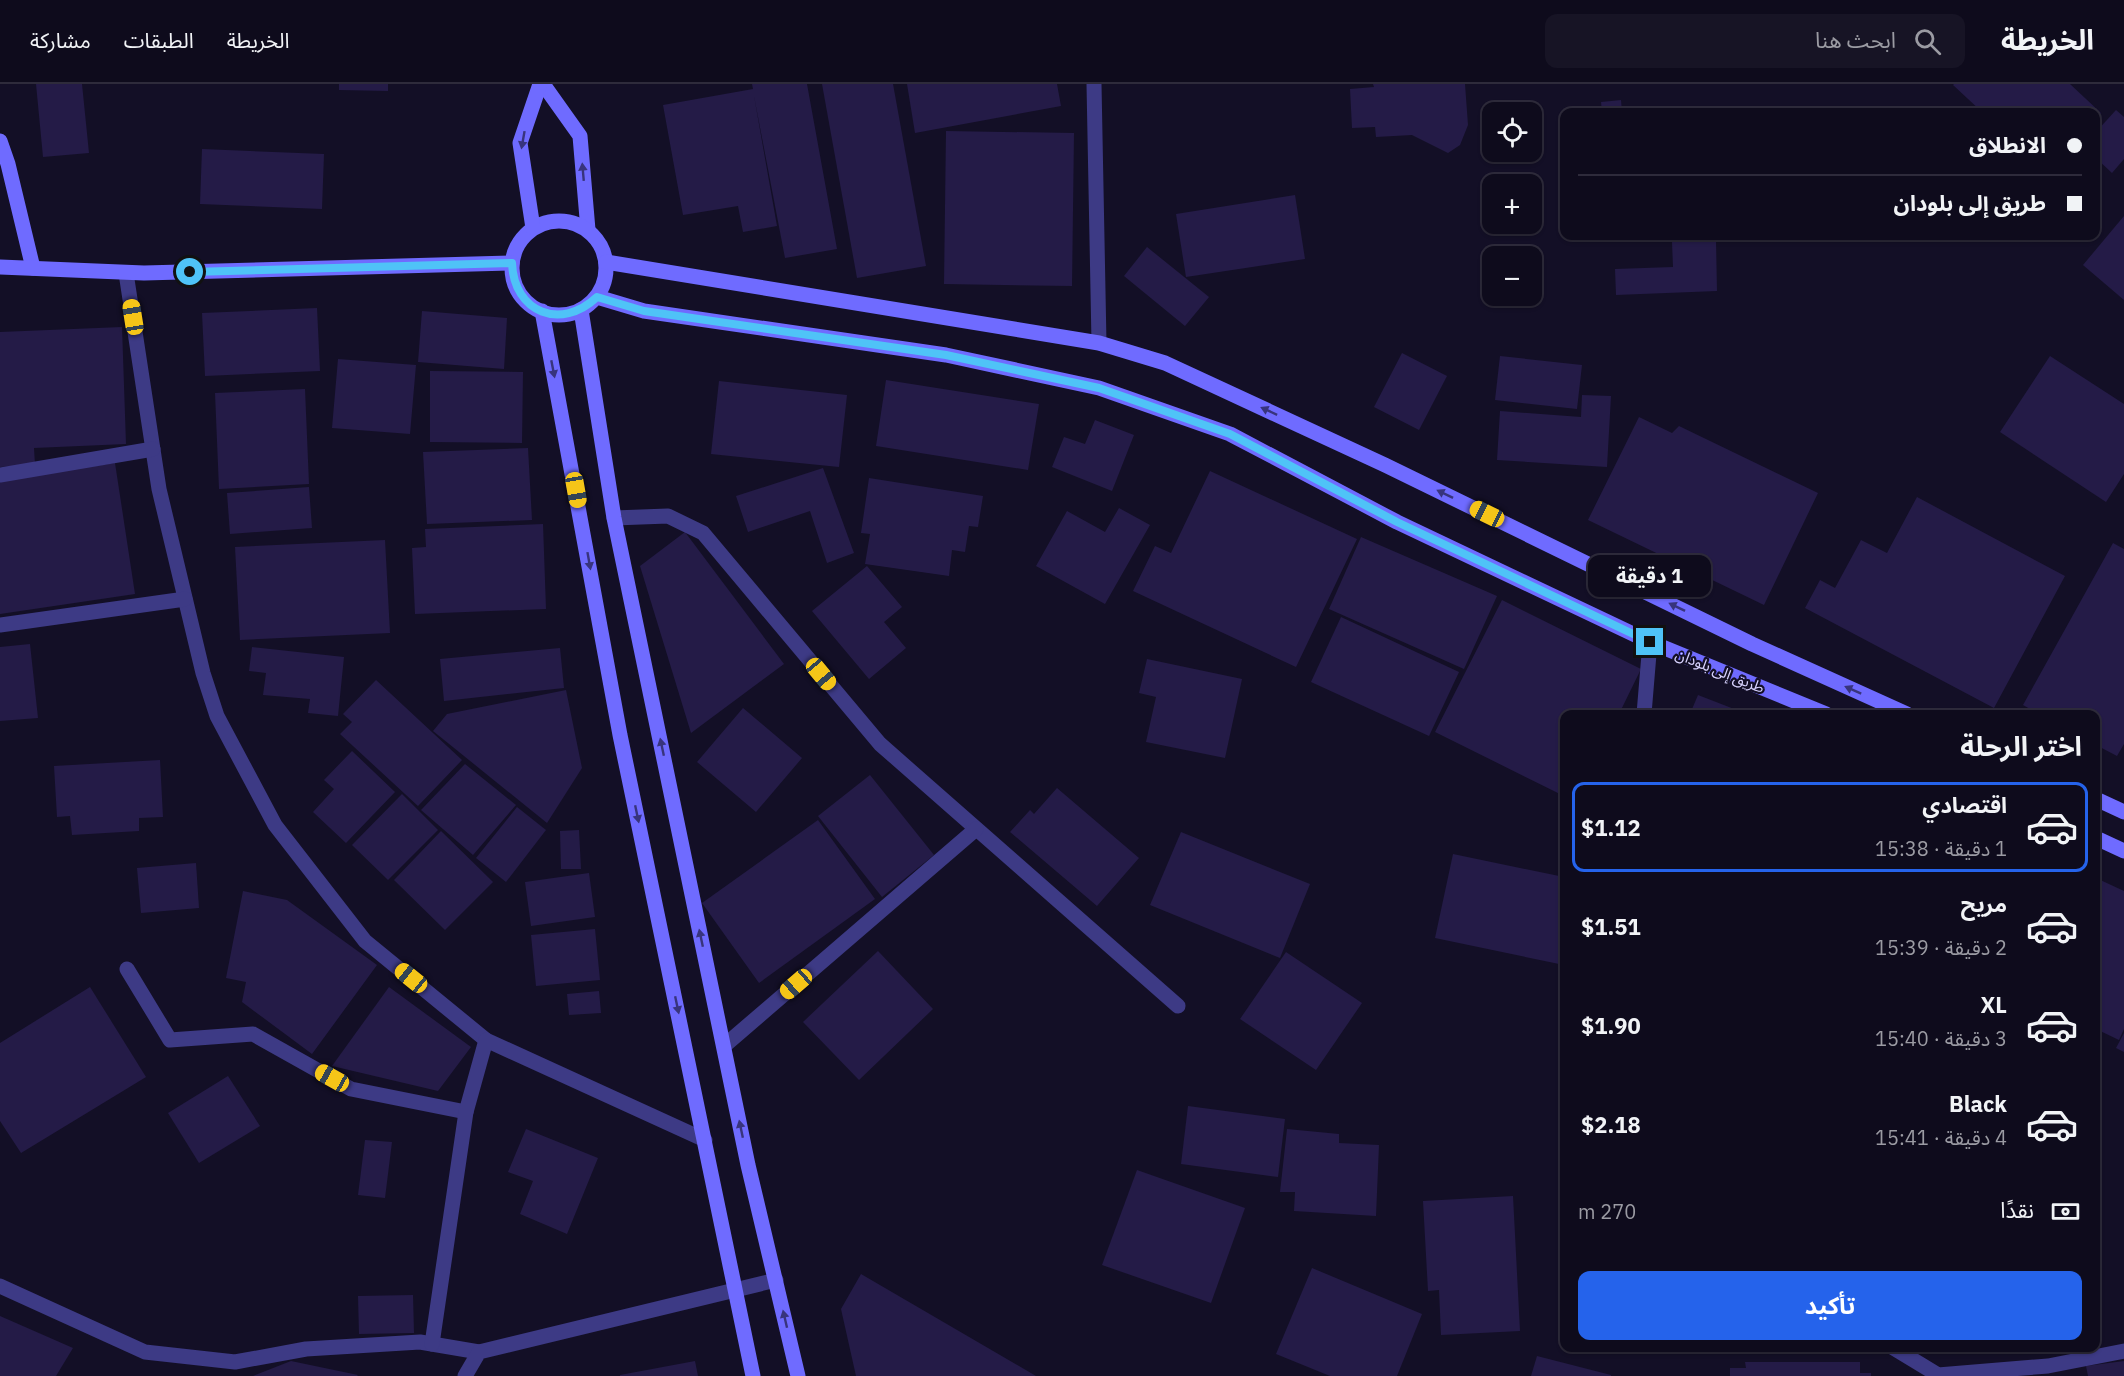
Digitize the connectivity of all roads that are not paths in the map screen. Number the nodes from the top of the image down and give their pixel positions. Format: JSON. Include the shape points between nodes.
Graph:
{"nodes":[{"id":1,"x":542,"y":84,"type":"edge"},
{"id":2,"x":1094,"y":84,"type":"edge"},
{"id":3,"x":0,"y":141,"type":"edge"},
{"id":4,"x":533,"y":228,"type":"junction"},
{"id":5,"x":588,"y":230,"type":"junction"},
{"id":6,"x":606,"y":262,"type":"junction"},
{"id":7,"x":512,"y":263,"type":"junction"},
{"id":8,"x":0,"y":267,"type":"edge"},
{"id":9,"x":33,"y":268,"type":"junction"},
{"id":10,"x":126,"y":273,"type":"junction"},
{"id":11,"x":597,"y":297,"type":"junction"},
{"id":12,"x":580,"y":310,"type":"junction"},
{"id":13,"x":542,"y":312,"type":"junction"},
{"id":14,"x":1099,"y":343,"type":"junction"},
{"id":15,"x":153,"y":449,"type":"junction"},
{"id":16,"x":0,"y":475,"type":"edge"},
{"id":17,"x":614,"y":518,"type":"junction"},
{"id":18,"x":185,"y":599,"type":"junction"},
{"id":19,"x":0,"y":625,"type":"edge"},
{"id":20,"x":1650,"y":642,"type":"junction"},
{"id":21,"x":1644,"y":710,"type":"edge"},
{"id":22,"x":1816,"y":710,"type":"edge"},
{"id":23,"x":1898,"y":710,"type":"edge"},
{"id":24,"x":2100,"y":801,"type":"edge"},
{"id":25,"x":2124,"y":812,"type":"edge"},
{"id":26,"x":976,"y":828,"type":"junction"},
{"id":27,"x":2100,"y":840,"type":"edge"},
{"id":28,"x":2124,"y":852,"type":"edge"},
{"id":29,"x":127,"y":969,"type":"dead end"},
{"id":30,"x":1178,"y":1006,"type":"dead end"},
{"id":31,"x":486,"y":1040,"type":"junction"},
{"id":32,"x":724,"y":1046,"type":"junction"},
{"id":33,"x":466,"y":1112,"type":"junction"},
{"id":34,"x":705,"y":1140,"type":"junction"},
{"id":35,"x":776,"y":1280,"type":"junction"},
{"id":36,"x":0,"y":1286,"type":"edge"},
{"id":37,"x":734,"y":1290,"type":"junction"},
{"id":38,"x":432,"y":1344,"type":"junction"},
{"id":39,"x":2124,"y":1351,"type":"edge"},
{"id":40,"x":479,"y":1352,"type":"junction"},
{"id":41,"x":1900,"y":1352,"type":"edge"},
{"id":42,"x":465,"y":1376,"type":"edge"},
{"id":43,"x":753,"y":1376,"type":"edge"},
{"id":44,"x":798,"y":1376,"type":"edge"}],
"edges":[{"from":1,"to":4,"type":"main road","one_way":true,"via":[[520,144]]},
{"from":5,"to":1,"type":"main road","one_way":true,"via":[[580,136]]},
{"from":2,"to":14,"type":"street"},
{"from":3,"to":9,"type":"main road"},
{"from":4,"to":5,"type":"main road","via":[[560,221]]},
{"from":4,"to":7,"type":"main road","via":[[515,249]]},
{"from":5,"to":6,"type":"main road","via":[[600,245]]},
{"from":6,"to":11,"type":"main road","via":[[605,280]]},
{"from":6,"to":14,"type":"main road"},
{"from":7,"to":10,"type":"main road"},
{"from":7,"to":13,"type":"main road","via":[[517,290]]},
{"from":8,"to":9,"type":"main road"},
{"from":9,"to":10,"type":"main road"},
{"from":10,"to":15,"type":"street"},
{"from":11,"to":12,"type":"main road"},
{"from":11,"to":20,"type":"main road","name":"طريق إلى بلودان","via":[[644,311],[946,355],[1099,388],[1230,434],[1397,522]]},
{"from":12,"to":13,"type":"main road","via":[[562,315]]},
{"from":12,"to":17,"type":"main road"},
{"from":13,"to":34,"type":"main road","one_way":true,"via":[[620,735]]},
{"from":23,"to":14,"type":"main road","one_way":true,"via":[[1165,363]]},
{"from":15,"to":16,"type":"street"},
{"from":15,"to":18,"type":"street"},
{"from":17,"to":26,"type":"street","via":[[668,516],[703,533],[880,744]]},
{"from":32,"to":17,"type":"main road","one_way":true},
{"from":18,"to":19,"type":"street"},
{"from":18,"to":31,"type":"street","via":[[217,716],[275,825],[365,941]]},
{"from":20,"to":21,"type":"street"},
{"from":20,"to":22,"type":"main road","name":"طريق إلى بلودان"},
{"from":24,"to":25,"type":"main road"},
{"from":26,"to":30,"type":"street"},
{"from":26,"to":32,"type":"street"},
{"from":27,"to":28,"type":"main road"},
{"from":29,"to":33,"type":"street","via":[[170,1040],[253,1034],[351,1089]]},
{"from":31,"to":33,"type":"street"},
{"from":31,"to":34,"type":"street"},
{"from":35,"to":32,"type":"main road","one_way":true},
{"from":33,"to":38,"type":"street"},
{"from":34,"to":37,"type":"main road"},
{"from":35,"to":37,"type":"street"},
{"from":44,"to":35,"type":"main road","one_way":true},
{"from":36,"to":38,"type":"street","via":[[145,1352],[235,1362],[306,1349]]},
{"from":37,"to":40,"type":"street"},
{"from":37,"to":43,"type":"main road"},
{"from":38,"to":40,"type":"street"},
{"from":39,"to":41,"type":"street","via":[[2048,1366],[1938,1375]]},
{"from":40,"to":42,"type":"street"}]}
